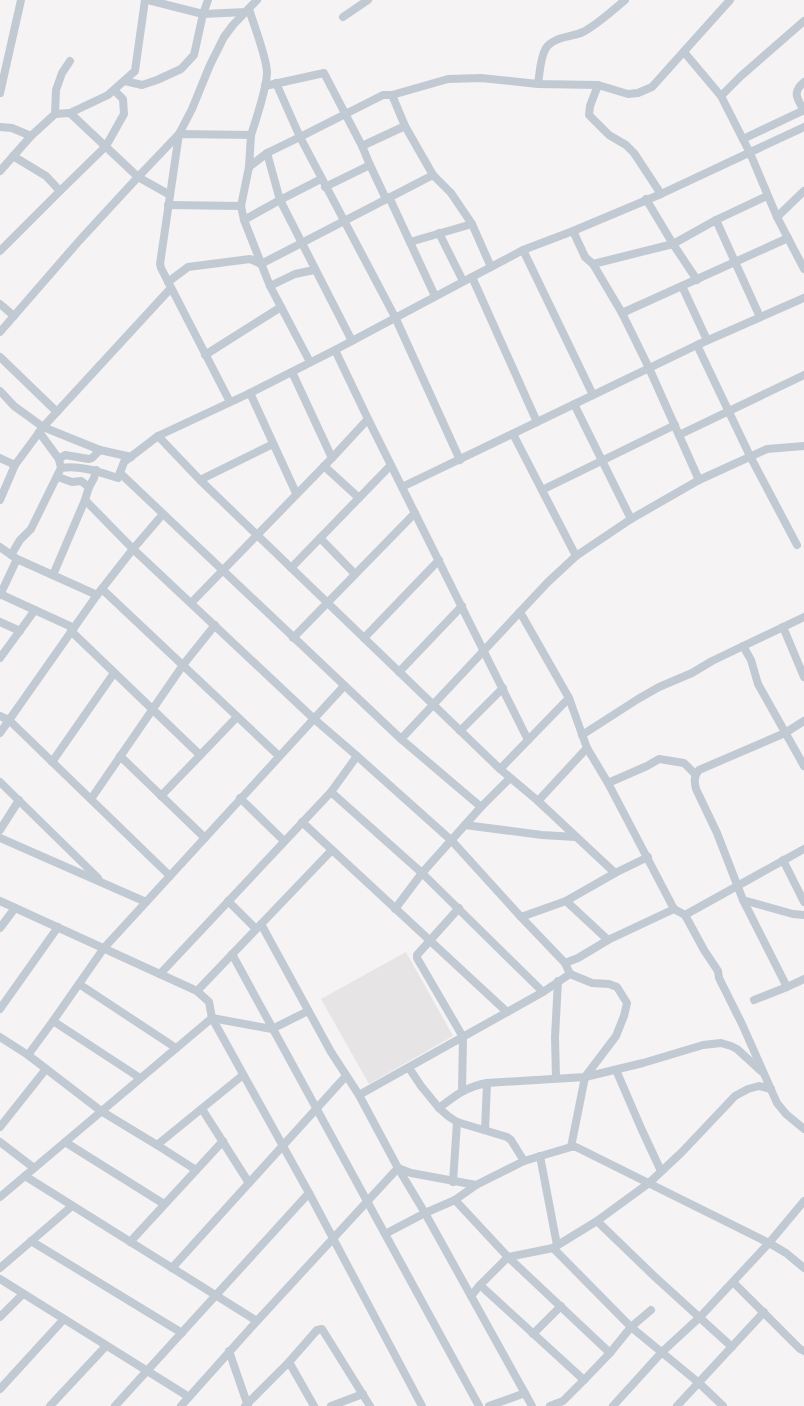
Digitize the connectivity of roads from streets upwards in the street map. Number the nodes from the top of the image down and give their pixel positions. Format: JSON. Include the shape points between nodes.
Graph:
{"nodes":[{"id":1,"x":21,"y":0,"type":"edge"},
{"id":2,"x":145,"y":0,"type":"edge"},
{"id":3,"x":148,"y":0,"type":"edge"},
{"id":4,"x":208,"y":0,"type":"edge"},
{"id":5,"x":257,"y":0,"type":"edge"},
{"id":6,"x":368,"y":0,"type":"edge"},
{"id":7,"x":625,"y":0,"type":"edge"},
{"id":8,"x":730,"y":0,"type":"edge"},
{"id":9,"x":247,"y":11,"type":"junction"},
{"id":10,"x":203,"y":14,"type":"junction"},
{"id":11,"x":343,"y":17,"type":"dead end"},
{"id":12,"x":804,"y":21,"type":"edge"},
{"id":13,"x":684,"y":52,"type":"junction"},
{"id":14,"x":4,"y":60,"type":"edge"},
{"id":15,"x":70,"y":61,"type":"dead end"},
{"id":16,"x":125,"y":81,"type":"junction"},
{"id":17,"x":804,"y":82,"type":"edge"},
{"id":18,"x":276,"y":83,"type":"junction"},
{"id":19,"x":538,"y":84,"type":"junction"},
{"id":20,"x":598,"y":85,"type":"junction"},
{"id":21,"x":265,"y":86,"type":"junction"},
{"id":22,"x":114,"y":90,"type":"junction"},
{"id":23,"x":0,"y":93,"type":"edge"},
{"id":24,"x":392,"y":95,"type":"junction"},
{"id":25,"x":721,"y":96,"type":"junction"},
{"id":26,"x":804,"y":110,"type":"edge"},
{"id":27,"x":70,"y":113,"type":"junction"},
{"id":28,"x":55,"y":114,"type":"junction"},
{"id":29,"x":345,"y":114,"type":"junction"},
{"id":30,"x":405,"y":126,"type":"junction"},
{"id":31,"x":0,"y":127,"type":"edge"},
{"id":32,"x":804,"y":127,"type":"edge"},
{"id":33,"x":179,"y":134,"type":"junction"},
{"id":34,"x":251,"y":135,"type":"junction"},
{"id":35,"x":31,"y":136,"type":"junction"},
{"id":36,"x":300,"y":137,"type":"junction"},
{"id":37,"x":742,"y":138,"type":"junction"},
{"id":38,"x":106,"y":146,"type":"junction"},
{"id":39,"x":362,"y":146,"type":"junction"},
{"id":40,"x":267,"y":153,"type":"junction"},
{"id":41,"x":750,"y":153,"type":"junction"},
{"id":42,"x":13,"y":156,"type":"junction"},
{"id":43,"x":370,"y":165,"type":"junction"},
{"id":44,"x":249,"y":167,"type":"junction"},
{"id":45,"x":0,"y":171,"type":"edge"},
{"id":46,"x":433,"y":175,"type":"junction"},
{"id":47,"x":138,"y":177,"type":"junction"},
{"id":48,"x":321,"y":179,"type":"junction"},
{"id":49,"x":325,"y":187,"type":"junction"},
{"id":50,"x":60,"y":191,"type":"junction"},
{"id":51,"x":804,"y":191,"type":"edge"},
{"id":52,"x":661,"y":194,"type":"junction"},
{"id":53,"x":170,"y":195,"type":"junction"},
{"id":54,"x":767,"y":196,"type":"junction"},
{"id":55,"x":387,"y":198,"type":"junction"},
{"id":56,"x":646,"y":199,"type":"junction"},
{"id":57,"x":280,"y":200,"type":"junction"},
{"id":58,"x":168,"y":205,"type":"junction"},
{"id":59,"x":241,"y":206,"type":"junction"},
{"id":60,"x":777,"y":217,"type":"junction"},
{"id":61,"x":244,"y":220,"type":"junction"},
{"id":62,"x":716,"y":220,"type":"junction"},
{"id":63,"x":344,"y":222,"type":"junction"},
{"id":64,"x":472,"y":224,"type":"junction"},
{"id":65,"x":572,"y":231,"type":"junction"},
{"id":66,"x":439,"y":233,"type":"junction"},
{"id":67,"x":788,"y":238,"type":"junction"},
{"id":68,"x":410,"y":242,"type":"junction"},
{"id":69,"x":301,"y":244,"type":"junction"},
{"id":70,"x":673,"y":244,"type":"junction"},
{"id":71,"x":523,"y":250,"type":"junction"},
{"id":72,"x":0,"y":251,"type":"edge"},
{"id":73,"x":735,"y":262,"type":"junction"},
{"id":74,"x":261,"y":264,"type":"junction"},
{"id":75,"x":593,"y":264,"type":"junction"},
{"id":76,"x":491,"y":267,"type":"junction"},
{"id":77,"x":804,"y":269,"type":"edge"},
{"id":78,"x":314,"y":270,"type":"junction"},
{"id":79,"x":472,"y":277,"type":"junction"},
{"id":80,"x":696,"y":280,"type":"junction"},
{"id":81,"x":463,"y":281,"type":"junction"},
{"id":82,"x":170,"y":285,"type":"junction"},
{"id":83,"x":270,"y":286,"type":"junction"},
{"id":84,"x":682,"y":286,"type":"junction"},
{"id":85,"x":435,"y":296,"type":"junction"},
{"id":86,"x":804,"y":298,"type":"edge"},
{"id":87,"x":0,"y":304,"type":"edge"},
{"id":88,"x":282,"y":307,"type":"junction"},
{"id":89,"x":622,"y":313,"type":"junction"},
{"id":90,"x":14,"y":316,"type":"junction"},
{"id":91,"x":395,"y":317,"type":"junction"},
{"id":92,"x":760,"y":317,"type":"junction"},
{"id":93,"x":0,"y":332,"type":"edge"},
{"id":94,"x":707,"y":340,"type":"junction"},
{"id":95,"x":352,"y":341,"type":"junction"},
{"id":96,"x":697,"y":345,"type":"junction"},
{"id":97,"x":335,"y":350,"type":"junction"},
{"id":98,"x":205,"y":355,"type":"junction"},
{"id":99,"x":0,"y":357,"type":"edge"},
{"id":100,"x":310,"y":362,"type":"junction"},
{"id":101,"x":649,"y":368,"type":"junction"},
{"id":102,"x":292,"y":372,"type":"junction"},
{"id":103,"x":804,"y":375,"type":"edge"},
{"id":104,"x":0,"y":391,"type":"edge"},
{"id":105,"x":250,"y":393,"type":"junction"},
{"id":106,"x":593,"y":395,"type":"junction"},
{"id":107,"x":230,"y":402,"type":"junction"},
{"id":108,"x":574,"y":404,"type":"junction"},
{"id":109,"x":57,"y":412,"type":"junction"},
{"id":110,"x":729,"y":412,"type":"junction"},
{"id":111,"x":368,"y":418,"type":"junction"},
{"id":112,"x":537,"y":422,"type":"junction"},
{"id":113,"x":675,"y":426,"type":"junction"},
{"id":114,"x":41,"y":430,"type":"junction"},
{"id":115,"x":514,"y":434,"type":"junction"},
{"id":116,"x":679,"y":435,"type":"junction"},
{"id":117,"x":158,"y":436,"type":"junction"},
{"id":118,"x":273,"y":444,"type":"junction"},
{"id":119,"x":804,"y":446,"type":"edge"},
{"id":120,"x":100,"y":450,"type":"junction"},
{"id":121,"x":750,"y":456,"type":"junction"},
{"id":122,"x":131,"y":457,"type":"junction"},
{"id":123,"x":0,"y":458,"type":"edge"},
{"id":124,"x":332,"y":458,"type":"junction"},
{"id":125,"x":59,"y":459,"type":"junction"},
{"id":126,"x":460,"y":460,"type":"junction"},
{"id":127,"x":602,"y":460,"type":"junction"},
{"id":128,"x":15,"y":465,"type":"junction"},
{"id":129,"x":391,"y":465,"type":"junction"},
{"id":130,"x":324,"y":466,"type":"junction"},
{"id":131,"x":61,"y":468,"type":"junction"},
{"id":132,"x":96,"y":470,"type":"junction"},
{"id":133,"x":120,"y":473,"type":"junction"},
{"id":134,"x":58,"y":477,"type":"junction"},
{"id":135,"x":200,"y":480,"type":"junction"},
{"id":136,"x":699,"y":480,"type":"junction"},
{"id":137,"x":89,"y":487,"type":"junction"},
{"id":138,"x":402,"y":487,"type":"junction"},
{"id":139,"x":542,"y":490,"type":"junction"},
{"id":140,"x":296,"y":493,"type":"junction"},
{"id":141,"x":359,"y":498,"type":"junction"},
{"id":142,"x":0,"y":500,"type":"edge"},
{"id":143,"x":85,"y":500,"type":"junction"},
{"id":144,"x":415,"y":513,"type":"junction"},
{"id":145,"x":163,"y":514,"type":"junction"},
{"id":146,"x":631,"y":519,"type":"junction"},
{"id":147,"x":256,"y":534,"type":"junction"},
{"id":148,"x":320,"y":538,"type":"junction"},
{"id":149,"x":796,"y":545,"type":"dead end"},
{"id":150,"x":0,"y":547,"type":"edge"},
{"id":151,"x":133,"y":549,"type":"junction"},
{"id":152,"x":576,"y":556,"type":"junction"},
{"id":153,"x":14,"y":557,"type":"junction"},
{"id":154,"x":439,"y":560,"type":"junction"},
{"id":155,"x":291,"y":568,"type":"junction"},
{"id":156,"x":222,"y":570,"type":"junction"},
{"id":157,"x":355,"y":574,"type":"junction"},
{"id":158,"x":53,"y":575,"type":"junction"},
{"id":159,"x":99,"y":592,"type":"junction"},
{"id":160,"x":0,"y":595,"type":"edge"},
{"id":161,"x":191,"y":603,"type":"junction"},
{"id":162,"x":327,"y":603,"type":"junction"},
{"id":163,"x":462,"y":606,"type":"junction"},
{"id":164,"x":35,"y":610,"type":"junction"},
{"id":165,"x":520,"y":612,"type":"junction"},
{"id":166,"x":804,"y":617,"type":"edge"},
{"id":167,"x":0,"y":622,"type":"edge"},
{"id":168,"x":215,"y":625,"type":"junction"},
{"id":169,"x":783,"y":627,"type":"junction"},
{"id":170,"x":73,"y":630,"type":"junction"},
{"id":171,"x":20,"y":631,"type":"junction"},
{"id":172,"x":293,"y":638,"type":"junction"},
{"id":173,"x":364,"y":638,"type":"junction"},
{"id":174,"x":743,"y":646,"type":"junction"},
{"id":175,"x":484,"y":651,"type":"junction"},
{"id":176,"x":0,"y":658,"type":"edge"},
{"id":177,"x":183,"y":665,"type":"junction"},
{"id":178,"x":399,"y":672,"type":"junction"},
{"id":179,"x":114,"y":673,"type":"junction"},
{"id":180,"x":804,"y":678,"type":"edge"},
{"id":181,"x":344,"y":686,"type":"junction"},
{"id":182,"x":503,"y":688,"type":"junction"},
{"id":183,"x":569,"y":698,"type":"junction"},
{"id":184,"x":433,"y":705,"type":"junction"},
{"id":185,"x":152,"y":709,"type":"junction"},
{"id":186,"x":0,"y":716,"type":"edge"},
{"id":187,"x":237,"y":717,"type":"junction"},
{"id":188,"x":313,"y":718,"type":"junction"},
{"id":189,"x":9,"y":720,"type":"junction"},
{"id":190,"x":804,"y":721,"type":"edge"},
{"id":191,"x":460,"y":731,"type":"junction"},
{"id":192,"x":0,"y":733,"type":"edge"},
{"id":193,"x":785,"y":733,"type":"junction"},
{"id":194,"x":582,"y":735,"type":"junction"},
{"id":195,"x":401,"y":739,"type":"junction"},
{"id":196,"x":528,"y":740,"type":"junction"},
{"id":197,"x":587,"y":748,"type":"junction"},
{"id":198,"x":200,"y":755,"type":"junction"},
{"id":199,"x":120,"y":756,"type":"junction"},
{"id":200,"x":279,"y":756,"type":"junction"},
{"id":201,"x":358,"y":756,"type":"junction"},
{"id":202,"x":52,"y":762,"type":"junction"},
{"id":203,"x":804,"y":766,"type":"edge"},
{"id":204,"x":500,"y":769,"type":"junction"},
{"id":205,"x":695,"y":774,"type":"junction"},
{"id":206,"x":510,"y":778,"type":"junction"},
{"id":207,"x":0,"y":782,"type":"edge"},
{"id":208,"x":608,"y":783,"type":"junction"},
{"id":209,"x":331,"y":792,"type":"junction"},
{"id":210,"x":161,"y":796,"type":"junction"},
{"id":211,"x":240,"y":798,"type":"junction"},
{"id":212,"x":91,"y":799,"type":"junction"},
{"id":213,"x":19,"y":800,"type":"junction"},
{"id":214,"x":538,"y":801,"type":"junction"},
{"id":215,"x":481,"y":808,"type":"junction"},
{"id":216,"x":302,"y":822,"type":"junction"},
{"id":217,"x":465,"y":826,"type":"junction"},
{"id":218,"x":0,"y":830,"type":"edge"},
{"id":219,"x":576,"y":837,"type":"junction"},
{"id":220,"x":0,"y":838,"type":"edge"},
{"id":221,"x":205,"y":838,"type":"junction"},
{"id":222,"x":284,"y":841,"type":"junction"},
{"id":223,"x":452,"y":841,"type":"junction"},
{"id":224,"x":804,"y":849,"type":"edge"},
{"id":225,"x":332,"y":850,"type":"junction"},
{"id":226,"x":648,"y":857,"type":"junction"},
{"id":227,"x":783,"y":860,"type":"junction"},
{"id":228,"x":422,"y":873,"type":"junction"},
{"id":229,"x":615,"y":873,"type":"junction"},
{"id":230,"x":170,"y":876,"type":"junction"},
{"id":231,"x":103,"y":882,"type":"junction"},
{"id":232,"x":737,"y":885,"type":"junction"},
{"id":233,"x":743,"y":900,"type":"junction"},
{"id":234,"x":0,"y":901,"type":"edge"},
{"id":235,"x":228,"y":901,"type":"junction"},
{"id":236,"x":566,"y":901,"type":"junction"},
{"id":237,"x":146,"y":902,"type":"junction"},
{"id":238,"x":804,"y":902,"type":"edge"},
{"id":239,"x":15,"y":908,"type":"junction"},
{"id":240,"x":459,"y":908,"type":"junction"},
{"id":241,"x":395,"y":909,"type":"junction"},
{"id":242,"x":674,"y":909,"type":"junction"},
{"id":243,"x":685,"y":915,"type":"junction"},
{"id":244,"x":804,"y":915,"type":"edge"},
{"id":245,"x":521,"y":917,"type":"junction"},
{"id":246,"x":258,"y":927,"type":"junction"},
{"id":247,"x":0,"y":928,"type":"edge"},
{"id":248,"x":58,"y":928,"type":"junction"},
{"id":249,"x":430,"y":940,"type":"junction"},
{"id":250,"x":608,"y":940,"type":"junction"},
{"id":251,"x":104,"y":948,"type":"junction"},
{"id":252,"x":232,"y":954,"type":"junction"},
{"id":253,"x":565,"y":963,"type":"junction"},
{"id":254,"x":160,"y":974,"type":"junction"},
{"id":255,"x":570,"y":974,"type":"junction"},
{"id":256,"x":804,"y":979,"type":"edge"},
{"id":257,"x":558,"y":981,"type":"junction"},
{"id":258,"x":79,"y":984,"type":"junction"},
{"id":259,"x":787,"y":987,"type":"junction"},
{"id":260,"x":197,"y":991,"type":"junction"},
{"id":261,"x":543,"y":992,"type":"junction"},
{"id":262,"x":754,"y":1000,"type":"dead end"},
{"id":263,"x":0,"y":1009,"type":"edge"},
{"id":264,"x":308,"y":1011,"type":"junction"},
{"id":265,"x":506,"y":1012,"type":"junction"},
{"id":266,"x":212,"y":1018,"type":"junction"},
{"id":267,"x":53,"y":1021,"type":"junction"},
{"id":268,"x":272,"y":1028,"type":"junction"},
{"id":269,"x":0,"y":1036,"type":"edge"},
{"id":270,"x":463,"y":1037,"type":"junction"},
{"id":271,"x":176,"y":1048,"type":"junction"},
{"id":272,"x":28,"y":1055,"type":"junction"},
{"id":273,"x":409,"y":1068,"type":"junction"},
{"id":274,"x":46,"y":1069,"type":"junction"},
{"id":275,"x":616,"y":1070,"type":"junction"},
{"id":276,"x":765,"y":1074,"type":"junction"},
{"id":277,"x":243,"y":1075,"type":"junction"},
{"id":278,"x":346,"y":1076,"type":"junction"},
{"id":279,"x":585,"y":1077,"type":"junction"},
{"id":280,"x":140,"y":1078,"type":"junction"},
{"id":281,"x":556,"y":1078,"type":"junction"},
{"id":282,"x":487,"y":1083,"type":"junction"},
{"id":283,"x":771,"y":1089,"type":"junction"},
{"id":284,"x":462,"y":1091,"type":"junction"},
{"id":285,"x":359,"y":1095,"type":"junction"},
{"id":286,"x":316,"y":1108,"type":"junction"},
{"id":287,"x":439,"y":1108,"type":"junction"},
{"id":288,"x":202,"y":1109,"type":"junction"},
{"id":289,"x":101,"y":1111,"type":"junction"},
{"id":290,"x":457,"y":1122,"type":"junction"},
{"id":291,"x":0,"y":1126,"type":"edge"},
{"id":292,"x":804,"y":1129,"type":"edge"},
{"id":293,"x":485,"y":1130,"type":"junction"},
{"id":294,"x":223,"y":1141,"type":"junction"},
{"id":295,"x":0,"y":1142,"type":"edge"},
{"id":296,"x":65,"y":1142,"type":"junction"},
{"id":297,"x":157,"y":1145,"type":"junction"},
{"id":298,"x":282,"y":1146,"type":"junction"},
{"id":299,"x":571,"y":1147,"type":"junction"},
{"id":300,"x":540,"y":1156,"type":"junction"},
{"id":301,"x":524,"y":1161,"type":"junction"},
{"id":302,"x":34,"y":1168,"type":"junction"},
{"id":303,"x":398,"y":1168,"type":"junction"},
{"id":304,"x":196,"y":1170,"type":"junction"},
{"id":305,"x":662,"y":1171,"type":"junction"},
{"id":306,"x":25,"y":1176,"type":"junction"},
{"id":307,"x":453,"y":1182,"type":"junction"},
{"id":308,"x":249,"y":1183,"type":"junction"},
{"id":309,"x":649,"y":1183,"type":"junction"},
{"id":310,"x":476,"y":1185,"type":"junction"},
{"id":311,"x":310,"y":1193,"type":"junction"},
{"id":312,"x":0,"y":1197,"type":"edge"},
{"id":313,"x":455,"y":1200,"type":"junction"},
{"id":314,"x":368,"y":1201,"type":"junction"},
{"id":315,"x":804,"y":1201,"type":"edge"},
{"id":316,"x":164,"y":1204,"type":"junction"},
{"id":317,"x":72,"y":1206,"type":"junction"},
{"id":318,"x":425,"y":1213,"type":"junction"},
{"id":319,"x":597,"y":1221,"type":"junction"},
{"id":320,"x":385,"y":1234,"type":"junction"},
{"id":321,"x":333,"y":1239,"type":"junction"},
{"id":322,"x":31,"y":1241,"type":"junction"},
{"id":323,"x":130,"y":1242,"type":"junction"},
{"id":324,"x":769,"y":1243,"type":"junction"},
{"id":325,"x":555,"y":1247,"type":"junction"},
{"id":326,"x":508,"y":1258,"type":"junction"},
{"id":327,"x":0,"y":1268,"type":"edge"},
{"id":328,"x":172,"y":1268,"type":"junction"},
{"id":329,"x":804,"y":1268,"type":"edge"},
{"id":330,"x":0,"y":1279,"type":"edge"},
{"id":331,"x":733,"y":1282,"type":"junction"},
{"id":332,"x":480,"y":1285,"type":"junction"},
{"id":333,"x":23,"y":1294,"type":"junction"},
{"id":334,"x":216,"y":1296,"type":"junction"},
{"id":335,"x":471,"y":1296,"type":"junction"},
{"id":336,"x":561,"y":1306,"type":"junction"},
{"id":337,"x":651,"y":1310,"type":"dead end"},
{"id":338,"x":764,"y":1312,"type":"junction"},
{"id":339,"x":0,"y":1317,"type":"edge"},
{"id":340,"x":700,"y":1317,"type":"junction"},
{"id":341,"x":64,"y":1319,"type":"junction"},
{"id":342,"x":257,"y":1321,"type":"junction"},
{"id":343,"x":631,"y":1327,"type":"junction"},
{"id":344,"x":182,"y":1333,"type":"junction"},
{"id":345,"x":534,"y":1334,"type":"junction"},
{"id":346,"x":106,"y":1346,"type":"junction"},
{"id":347,"x":732,"y":1347,"type":"junction"},
{"id":348,"x":229,"y":1351,"type":"junction"},
{"id":349,"x":804,"y":1351,"type":"edge"},
{"id":350,"x":662,"y":1352,"type":"junction"},
{"id":351,"x":610,"y":1353,"type":"junction"},
{"id":352,"x":289,"y":1362,"type":"junction"},
{"id":353,"x":147,"y":1371,"type":"junction"},
{"id":354,"x":584,"y":1380,"type":"junction"},
{"id":355,"x":699,"y":1383,"type":"junction"},
{"id":356,"x":0,"y":1389,"type":"edge"},
{"id":357,"x":525,"y":1393,"type":"junction"},
{"id":358,"x":364,"y":1394,"type":"junction"},
{"id":359,"x":189,"y":1397,"type":"junction"},
{"id":360,"x":247,"y":1405,"type":"edge"},
{"id":361,"x":50,"y":1406,"type":"edge"},
{"id":362,"x":115,"y":1406,"type":"edge"},
{"id":363,"x":181,"y":1406,"type":"edge"},
{"id":364,"x":314,"y":1406,"type":"edge"},
{"id":365,"x":331,"y":1406,"type":"edge"},
{"id":366,"x":370,"y":1406,"type":"edge"},
{"id":367,"x":422,"y":1406,"type":"edge"},
{"id":368,"x":479,"y":1406,"type":"edge"},
{"id":369,"x":489,"y":1406,"type":"edge"},
{"id":370,"x":532,"y":1406,"type":"edge"},
{"id":371,"x":550,"y":1406,"type":"edge"},
{"id":372,"x":613,"y":1406,"type":"edge"},
{"id":373,"x":677,"y":1406,"type":"edge"},
{"id":374,"x":723,"y":1406,"type":"edge"}],
"edges":[{"from":1,"to":14,"type":"street"},
{"from":2,"to":16,"type":"street","via":[[135,71]]},
{"from":3,"to":10,"type":"street"},
{"from":4,"to":10,"type":"street"},
{"from":5,"to":9,"type":"street"},
{"from":6,"to":11,"type":"street"},
{"from":7,"to":19,"type":"street","via":[[584,31],[547,46]]},
{"from":8,"to":13,"type":"street"},
{"from":9,"to":10,"type":"street"},
{"from":9,"to":21,"type":"street","via":[[263,55],[267,72]]},
{"from":9,"to":33,"type":"street","via":[[224,37]]},
{"from":10,"to":16,"type":"street","via":[[194,55],[180,69],[142,85]]},
{"from":12,"to":25,"type":"street"},
{"from":13,"to":20,"type":"street","via":[[652,87],[638,93],[628,94]]},
{"from":13,"to":25,"type":"street"},
{"from":14,"to":23,"type":"street"},
{"from":15,"to":28,"type":"street","via":[[56,90]]},
{"from":16,"to":22,"type":"street"},
{"from":17,"to":26,"type":"street","via":[[796,97]]},
{"from":18,"to":21,"type":"street"},
{"from":18,"to":29,"type":"street","via":[[324,73]]},
{"from":18,"to":36,"type":"street"},
{"from":19,"to":20,"type":"street"},
{"from":19,"to":24,"type":"street","via":[[481,78],[448,79]]},
{"from":20,"to":52,"type":"street","via":[[589,115],[609,135],[634,153]]},
{"from":21,"to":34,"type":"street"},
{"from":22,"to":27,"type":"street"},
{"from":22,"to":38,"type":"street","via":[[123,99],[124,114]]},
{"from":24,"to":29,"type":"street","via":[[383,95]]},
{"from":24,"to":30,"type":"street"},
{"from":25,"to":37,"type":"street"},
{"from":26,"to":37,"type":"street"},
{"from":27,"to":28,"type":"street"},
{"from":27,"to":38,"type":"street"},
{"from":28,"to":35,"type":"street"},
{"from":29,"to":36,"type":"street"},
{"from":29,"to":39,"type":"street"},
{"from":30,"to":39,"type":"street"},
{"from":30,"to":46,"type":"street"},
{"from":31,"to":35,"type":"street","via":[[12,128]]},
{"from":32,"to":41,"type":"street"},
{"from":33,"to":34,"type":"street"},
{"from":33,"to":47,"type":"street"},
{"from":33,"to":53,"type":"street"},
{"from":34,"to":44,"type":"street"},
{"from":35,"to":42,"type":"street"},
{"from":36,"to":40,"type":"street"},
{"from":36,"to":48,"type":"street"},
{"from":37,"to":41,"type":"street"},
{"from":38,"to":47,"type":"street"},
{"from":38,"to":50,"type":"street"},
{"from":39,"to":43,"type":"street"},
{"from":40,"to":44,"type":"street"},
{"from":40,"to":57,"type":"street"},
{"from":41,"to":52,"type":"street"},
{"from":41,"to":54,"type":"street"},
{"from":42,"to":45,"type":"street"},
{"from":42,"to":50,"type":"street","via":[[46,176]]},
{"from":43,"to":49,"type":"street"},
{"from":43,"to":55,"type":"street"},
{"from":44,"to":59,"type":"street"},
{"from":46,"to":55,"type":"street"},
{"from":46,"to":64,"type":"street","via":[[451,194]]},
{"from":47,"to":53,"type":"street"},
{"from":47,"to":90,"type":"street"},
{"from":48,"to":49,"type":"street"},
{"from":48,"to":57,"type":"street"},
{"from":49,"to":63,"type":"street"},
{"from":50,"to":72,"type":"street"},
{"from":51,"to":60,"type":"street"},
{"from":52,"to":56,"type":"street"},
{"from":53,"to":58,"type":"street"},
{"from":54,"to":60,"type":"street"},
{"from":54,"to":62,"type":"street"},
{"from":55,"to":63,"type":"street"},
{"from":55,"to":68,"type":"street"},
{"from":56,"to":65,"type":"street"},
{"from":56,"to":70,"type":"street"},
{"from":57,"to":61,"type":"street"},
{"from":57,"to":69,"type":"street"},
{"from":58,"to":59,"type":"street"},
{"from":58,"to":82,"type":"street","via":[[160,261]]},
{"from":59,"to":61,"type":"street"},
{"from":60,"to":67,"type":"street"},
{"from":61,"to":74,"type":"street"},
{"from":62,"to":70,"type":"street"},
{"from":62,"to":73,"type":"street"},
{"from":63,"to":69,"type":"street"},
{"from":63,"to":91,"type":"street"},
{"from":64,"to":66,"type":"street"},
{"from":64,"to":76,"type":"street"},
{"from":65,"to":71,"type":"street"},
{"from":65,"to":75,"type":"street","via":[[585,257]]},
{"from":66,"to":68,"type":"street"},
{"from":66,"to":81,"type":"street"},
{"from":67,"to":73,"type":"street"},
{"from":67,"to":77,"type":"street"},
{"from":68,"to":85,"type":"street"},
{"from":69,"to":74,"type":"street"},
{"from":69,"to":78,"type":"street"},
{"from":70,"to":75,"type":"street"},
{"from":70,"to":80,"type":"street"},
{"from":71,"to":76,"type":"street"},
{"from":71,"to":106,"type":"street"},
{"from":73,"to":80,"type":"street"},
{"from":73,"to":92,"type":"street"},
{"from":74,"to":82,"type":"street","via":[[250,259],[188,267]]},
{"from":74,"to":83,"type":"street"},
{"from":75,"to":89,"type":"street"},
{"from":76,"to":79,"type":"street"},
{"from":78,"to":83,"type":"street","via":[[296,274]]},
{"from":78,"to":95,"type":"street"},
{"from":79,"to":81,"type":"street"},
{"from":79,"to":112,"type":"street"},
{"from":80,"to":84,"type":"street"},
{"from":81,"to":85,"type":"street"},
{"from":82,"to":98,"type":"street"},
{"from":82,"to":109,"type":"street"},
{"from":83,"to":88,"type":"street"},
{"from":84,"to":89,"type":"street"},
{"from":84,"to":94,"type":"street"},
{"from":85,"to":91,"type":"street"},
{"from":86,"to":92,"type":"street"},
{"from":87,"to":90,"type":"street"},
{"from":88,"to":98,"type":"street"},
{"from":88,"to":100,"type":"street"},
{"from":89,"to":101,"type":"street"},
{"from":90,"to":93,"type":"street"},
{"from":91,"to":95,"type":"street"},
{"from":91,"to":126,"type":"street"},
{"from":92,"to":94,"type":"street"},
{"from":94,"to":96,"type":"street"},
{"from":95,"to":97,"type":"street"},
{"from":96,"to":101,"type":"street"},
{"from":96,"to":110,"type":"street"},
{"from":97,"to":100,"type":"street"},
{"from":97,"to":111,"type":"street"},
{"from":98,"to":107,"type":"street"},
{"from":99,"to":109,"type":"street"},
{"from":100,"to":102,"type":"street"},
{"from":101,"to":106,"type":"street"},
{"from":101,"to":113,"type":"street"},
{"from":102,"to":105,"type":"street"},
{"from":102,"to":124,"type":"street"},
{"from":103,"to":110,"type":"street"},
{"from":104,"to":114,"type":"street"},
{"from":105,"to":107,"type":"street"},
{"from":105,"to":118,"type":"street"},
{"from":106,"to":108,"type":"street"},
{"from":107,"to":117,"type":"street"},
{"from":108,"to":112,"type":"street"},
{"from":108,"to":127,"type":"street"},
{"from":109,"to":114,"type":"street"},
{"from":110,"to":116,"type":"street"},
{"from":110,"to":121,"type":"street"},
{"from":111,"to":124,"type":"street"},
{"from":111,"to":129,"type":"street"},
{"from":112,"to":115,"type":"street"},
{"from":113,"to":116,"type":"street"},
{"from":113,"to":127,"type":"street"},
{"from":114,"to":120,"type":"street"},
{"from":114,"to":125,"type":"street"},
{"from":114,"to":128,"type":"street"},
{"from":115,"to":126,"type":"street"},
{"from":115,"to":139,"type":"street"},
{"from":116,"to":136,"type":"street"},
{"from":117,"to":122,"type":"street"},
{"from":117,"to":135,"type":"street"},
{"from":118,"to":135,"type":"street"},
{"from":118,"to":140,"type":"street"},
{"from":119,"to":121,"type":"street","via":[[767,449]]},
{"from":120,"to":122,"type":"street"},
{"from":120,"to":125,"type":"street","via":[[89,459],[65,455]]},
{"from":121,"to":136,"type":"street"},
{"from":121,"to":149,"type":"street"},
{"from":122,"to":133,"type":"street","via":[[124,462]]},
{"from":123,"to":128,"type":"street"},
{"from":124,"to":130,"type":"street"},
{"from":125,"to":131,"type":"street"},
{"from":126,"to":138,"type":"street"},
{"from":127,"to":139,"type":"street"},
{"from":127,"to":146,"type":"street"},
{"from":128,"to":142,"type":"street"},
{"from":129,"to":138,"type":"street"},
{"from":129,"to":141,"type":"street"},
{"from":130,"to":140,"type":"street"},
{"from":130,"to":141,"type":"street"},
{"from":131,"to":132,"type":"street"},
{"from":131,"to":134,"type":"street"},
{"from":132,"to":133,"type":"street","via":[[118,478]]},
{"from":132,"to":137,"type":"street"},
{"from":133,"to":145,"type":"street"},
{"from":134,"to":137,"type":"street","via":[[72,482],[83,482]]},
{"from":134,"to":153,"type":"street","via":[[31,528],[20,540]]},
{"from":135,"to":147,"type":"street"},
{"from":136,"to":146,"type":"street"},
{"from":137,"to":143,"type":"street"},
{"from":138,"to":144,"type":"street"},
{"from":139,"to":152,"type":"street"},
{"from":140,"to":147,"type":"street"},
{"from":141,"to":148,"type":"street"},
{"from":143,"to":151,"type":"street"},
{"from":143,"to":158,"type":"street"},
{"from":144,"to":154,"type":"street"},
{"from":144,"to":157,"type":"street"},
{"from":145,"to":151,"type":"street"},
{"from":145,"to":156,"type":"street"},
{"from":146,"to":152,"type":"street"},
{"from":147,"to":155,"type":"street"},
{"from":147,"to":156,"type":"street"},
{"from":148,"to":155,"type":"street"},
{"from":148,"to":157,"type":"street"},
{"from":150,"to":153,"type":"street"},
{"from":151,"to":159,"type":"street"},
{"from":151,"to":161,"type":"street"},
{"from":152,"to":165,"type":"street"},
{"from":153,"to":158,"type":"street"},
{"from":153,"to":160,"type":"street"},
{"from":154,"to":163,"type":"street"},
{"from":154,"to":173,"type":"street"},
{"from":155,"to":162,"type":"street"},
{"from":156,"to":161,"type":"street"},
{"from":156,"to":172,"type":"street"},
{"from":157,"to":162,"type":"street"},
{"from":158,"to":159,"type":"street"},
{"from":159,"to":170,"type":"street"},
{"from":159,"to":177,"type":"street"},
{"from":160,"to":164,"type":"street"},
{"from":161,"to":168,"type":"street"},
{"from":162,"to":172,"type":"street"},
{"from":162,"to":173,"type":"street"},
{"from":163,"to":175,"type":"street"},
{"from":163,"to":178,"type":"street"},
{"from":164,"to":170,"type":"street"},
{"from":164,"to":171,"type":"street"},
{"from":165,"to":175,"type":"street"},
{"from":165,"to":183,"type":"street"},
{"from":166,"to":169,"type":"street"},
{"from":167,"to":171,"type":"street"},
{"from":168,"to":177,"type":"street"},
{"from":168,"to":188,"type":"street"},
{"from":169,"to":174,"type":"street"},
{"from":169,"to":180,"type":"street"},
{"from":170,"to":179,"type":"street"},
{"from":170,"to":189,"type":"street"},
{"from":171,"to":176,"type":"street"},
{"from":172,"to":181,"type":"street"},
{"from":173,"to":178,"type":"street"},
{"from":174,"to":193,"type":"street","via":[[751,660],[758,684]]},
{"from":174,"to":194,"type":"street","via":[[645,695]]},
{"from":175,"to":182,"type":"street"},
{"from":175,"to":184,"type":"street"},
{"from":177,"to":185,"type":"street"},
{"from":177,"to":187,"type":"street"},
{"from":178,"to":184,"type":"street"},
{"from":179,"to":185,"type":"street"},
{"from":179,"to":202,"type":"street"},
{"from":181,"to":188,"type":"street"},
{"from":181,"to":195,"type":"street"},
{"from":182,"to":191,"type":"street"},
{"from":182,"to":196,"type":"street"},
{"from":183,"to":194,"type":"street"},
{"from":183,"to":196,"type":"street"},
{"from":184,"to":191,"type":"street"},
{"from":184,"to":195,"type":"street"},
{"from":185,"to":198,"type":"street"},
{"from":185,"to":199,"type":"street"},
{"from":186,"to":189,"type":"street"},
{"from":187,"to":198,"type":"street"},
{"from":187,"to":200,"type":"street"},
{"from":188,"to":200,"type":"street"},
{"from":188,"to":201,"type":"street"},
{"from":189,"to":192,"type":"street"},
{"from":189,"to":202,"type":"street"},
{"from":190,"to":193,"type":"street"},
{"from":191,"to":204,"type":"street"},
{"from":193,"to":203,"type":"street"},
{"from":193,"to":205,"type":"street"},
{"from":194,"to":197,"type":"street"},
{"from":195,"to":215,"type":"street"},
{"from":196,"to":204,"type":"street"},
{"from":197,"to":208,"type":"street"},
{"from":197,"to":214,"type":"street"},
{"from":198,"to":210,"type":"street"},
{"from":199,"to":210,"type":"street"},
{"from":199,"to":212,"type":"street"},
{"from":200,"to":211,"type":"street"},
{"from":201,"to":209,"type":"street"},
{"from":201,"to":223,"type":"street"},
{"from":202,"to":212,"type":"street"},
{"from":204,"to":206,"type":"street"},
{"from":205,"to":208,"type":"street","via":[[684,763],[659,759]]},
{"from":205,"to":232,"type":"street","via":[[696,789],[717,833]]},
{"from":206,"to":214,"type":"street"},
{"from":206,"to":215,"type":"street"},
{"from":207,"to":213,"type":"street"},
{"from":208,"to":226,"type":"street"},
{"from":209,"to":216,"type":"street"},
{"from":209,"to":228,"type":"street"},
{"from":210,"to":221,"type":"street"},
{"from":211,"to":221,"type":"street"},
{"from":211,"to":222,"type":"street"},
{"from":212,"to":230,"type":"street"},
{"from":213,"to":218,"type":"street"},
{"from":213,"to":231,"type":"street"},
{"from":214,"to":219,"type":"street"},
{"from":215,"to":217,"type":"street"},
{"from":216,"to":222,"type":"street"},
{"from":216,"to":225,"type":"street"},
{"from":217,"to":219,"type":"street"},
{"from":217,"to":223,"type":"street"},
{"from":219,"to":229,"type":"street"},
{"from":220,"to":231,"type":"street"},
{"from":221,"to":230,"type":"street"},
{"from":222,"to":235,"type":"street"},
{"from":223,"to":228,"type":"street"},
{"from":223,"to":245,"type":"street"},
{"from":224,"to":227,"type":"street"},
{"from":225,"to":241,"type":"street"},
{"from":225,"to":246,"type":"street"},
{"from":226,"to":229,"type":"street"},
{"from":226,"to":242,"type":"street"},
{"from":227,"to":232,"type":"street"},
{"from":227,"to":238,"type":"street"},
{"from":228,"to":240,"type":"street"},
{"from":228,"to":241,"type":"street"},
{"from":229,"to":236,"type":"street"},
{"from":230,"to":237,"type":"street"},
{"from":231,"to":237,"type":"street"},
{"from":232,"to":233,"type":"street"},
{"from":232,"to":243,"type":"street"},
{"from":233,"to":244,"type":"street"},
{"from":233,"to":259,"type":"street"},
{"from":234,"to":239,"type":"street"},
{"from":235,"to":246,"type":"street"},
{"from":235,"to":254,"type":"street"},
{"from":236,"to":245,"type":"street"},
{"from":236,"to":250,"type":"street"},
{"from":237,"to":251,"type":"street"},
{"from":239,"to":247,"type":"street"},
{"from":239,"to":248,"type":"street"},
{"from":240,"to":249,"type":"street"},
{"from":240,"to":261,"type":"street"},
{"from":241,"to":249,"type":"street"},
{"from":242,"to":243,"type":"street"},
{"from":242,"to":250,"type":"street"},
{"from":243,"to":276,"type":"street","via":[[718,971]]},
{"from":245,"to":253,"type":"street"},
{"from":246,"to":252,"type":"street"},
{"from":246,"to":264,"type":"street"},
{"from":248,"to":251,"type":"street"},
{"from":248,"to":263,"type":"street"},
{"from":249,"to":265,"type":"street"},
{"from":249,"to":270,"type":"street","via":[[417,958]]},
{"from":250,"to":253,"type":"street"},
{"from":251,"to":254,"type":"street"},
{"from":251,"to":258,"type":"street"},
{"from":252,"to":260,"type":"street"},
{"from":252,"to":268,"type":"street"},
{"from":253,"to":255,"type":"street"},
{"from":254,"to":260,"type":"street"},
{"from":255,"to":257,"type":"street"},
{"from":255,"to":279,"type":"street","via":[[592,983],[617,987],[627,1003],[616,1036]]},
{"from":256,"to":259,"type":"street"},
{"from":257,"to":261,"type":"street"},
{"from":257,"to":281,"type":"street"},
{"from":258,"to":267,"type":"street"},
{"from":258,"to":271,"type":"street"},
{"from":259,"to":262,"type":"street"},
{"from":260,"to":266,"type":"street","via":[[209,1002]]},
{"from":261,"to":265,"type":"street"},
{"from":264,"to":268,"type":"street"},
{"from":264,"to":278,"type":"street"},
{"from":265,"to":270,"type":"street"},
{"from":266,"to":268,"type":"street"},
{"from":266,"to":271,"type":"street"},
{"from":266,"to":277,"type":"street"},
{"from":267,"to":272,"type":"street"},
{"from":267,"to":280,"type":"street"},
{"from":268,"to":286,"type":"street"},
{"from":269,"to":272,"type":"street"},
{"from":270,"to":273,"type":"street"},
{"from":270,"to":284,"type":"street"},
{"from":271,"to":280,"type":"street"},
{"from":272,"to":274,"type":"street"},
{"from":273,"to":285,"type":"street"},
{"from":273,"to":287,"type":"street"},
{"from":274,"to":289,"type":"street"},
{"from":274,"to":291,"type":"street"},
{"from":275,"to":276,"type":"street","via":[[703,1045],[720,1043],[737,1049]]},
{"from":275,"to":279,"type":"street"},
{"from":275,"to":305,"type":"street"},
{"from":276,"to":283,"type":"street"},
{"from":277,"to":288,"type":"street"},
{"from":277,"to":298,"type":"street"},
{"from":278,"to":285,"type":"street"},
{"from":278,"to":286,"type":"street"},
{"from":279,"to":281,"type":"street"},
{"from":279,"to":299,"type":"street"},
{"from":280,"to":289,"type":"street"},
{"from":281,"to":282,"type":"street"},
{"from":282,"to":284,"type":"street"},
{"from":282,"to":293,"type":"street"},
{"from":283,"to":292,"type":"street","via":[[781,1109]]},
{"from":283,"to":305,"type":"street","via":[[753,1087],[735,1096]]},
{"from":284,"to":287,"type":"street"},
{"from":285,"to":303,"type":"street"},
{"from":286,"to":298,"type":"street"},
{"from":286,"to":314,"type":"street"},
{"from":287,"to":290,"type":"street"},
{"from":288,"to":294,"type":"street"},
{"from":288,"to":297,"type":"street"},
{"from":289,"to":296,"type":"street"},
{"from":289,"to":297,"type":"street"},
{"from":290,"to":293,"type":"street"},
{"from":290,"to":307,"type":"street"},
{"from":293,"to":301,"type":"street","via":[[511,1140]]},
{"from":294,"to":304,"type":"street"},
{"from":294,"to":308,"type":"street"},
{"from":295,"to":302,"type":"street"},
{"from":296,"to":302,"type":"street"},
{"from":296,"to":316,"type":"street"},
{"from":297,"to":304,"type":"street"},
{"from":298,"to":308,"type":"street"},
{"from":298,"to":311,"type":"street"},
{"from":299,"to":300,"type":"street"},
{"from":299,"to":309,"type":"street","via":[[581,1149]]},
{"from":300,"to":301,"type":"street"},
{"from":300,"to":325,"type":"street"},
{"from":301,"to":310,"type":"street"},
{"from":302,"to":306,"type":"street"},
{"from":303,"to":307,"type":"street"},
{"from":303,"to":314,"type":"street"},
{"from":303,"to":318,"type":"street"},
{"from":304,"to":316,"type":"street"},
{"from":305,"to":309,"type":"street"},
{"from":306,"to":312,"type":"street"},
{"from":306,"to":317,"type":"street"},
{"from":307,"to":310,"type":"street"},
{"from":308,"to":328,"type":"street"},
{"from":309,"to":319,"type":"street"},
{"from":309,"to":324,"type":"street"},
{"from":310,"to":313,"type":"street"},
{"from":311,"to":321,"type":"street"},
{"from":311,"to":334,"type":"street"},
{"from":313,"to":318,"type":"street"},
{"from":313,"to":326,"type":"street"},
{"from":314,"to":320,"type":"street"},
{"from":314,"to":321,"type":"street"},
{"from":315,"to":324,"type":"street"},
{"from":316,"to":323,"type":"street"},
{"from":317,"to":322,"type":"street"},
{"from":317,"to":323,"type":"street"},
{"from":318,"to":320,"type":"street"},
{"from":318,"to":335,"type":"street"},
{"from":319,"to":325,"type":"street"},
{"from":319,"to":340,"type":"street"},
{"from":320,"to":368,"type":"street"},
{"from":321,"to":342,"type":"street"},
{"from":321,"to":367,"type":"street"},
{"from":322,"to":327,"type":"street"},
{"from":322,"to":344,"type":"street"},
{"from":323,"to":328,"type":"street"},
{"from":324,"to":329,"type":"street"},
{"from":324,"to":331,"type":"street"},
{"from":325,"to":326,"type":"street"},
{"from":325,"to":343,"type":"street"},
{"from":326,"to":332,"type":"street"},
{"from":326,"to":336,"type":"street"},
{"from":328,"to":334,"type":"street"},
{"from":330,"to":333,"type":"street"},
{"from":331,"to":338,"type":"street"},
{"from":331,"to":340,"type":"street"},
{"from":332,"to":335,"type":"street"},
{"from":332,"to":345,"type":"street"},
{"from":333,"to":339,"type":"street"},
{"from":333,"to":341,"type":"street"},
{"from":334,"to":342,"type":"street"},
{"from":334,"to":344,"type":"street"},
{"from":335,"to":357,"type":"street"},
{"from":336,"to":345,"type":"street"},
{"from":336,"to":351,"type":"street"},
{"from":337,"to":343,"type":"street"},
{"from":338,"to":347,"type":"street"},
{"from":338,"to":349,"type":"street"},
{"from":340,"to":347,"type":"street"},
{"from":340,"to":350,"type":"street"},
{"from":341,"to":346,"type":"street"},
{"from":341,"to":356,"type":"street"},
{"from":342,"to":348,"type":"street"},
{"from":343,"to":350,"type":"street"},
{"from":343,"to":351,"type":"street"},
{"from":344,"to":353,"type":"street"},
{"from":345,"to":354,"type":"street"},
{"from":346,"to":353,"type":"street"},
{"from":346,"to":361,"type":"street"},
{"from":347,"to":355,"type":"street"},
{"from":348,"to":359,"type":"street"},
{"from":348,"to":360,"type":"street"},
{"from":350,"to":355,"type":"street"},
{"from":350,"to":372,"type":"street"},
{"from":351,"to":354,"type":"street"},
{"from":352,"to":358,"type":"street","via":[[317,1330],[322,1329]]},
{"from":352,"to":360,"type":"street"},
{"from":352,"to":364,"type":"street"},
{"from":353,"to":359,"type":"street"},
{"from":353,"to":362,"type":"street"},
{"from":354,"to":371,"type":"street","via":[[563,1401]]},
{"from":355,"to":373,"type":"street"},
{"from":355,"to":374,"type":"street"},
{"from":357,"to":369,"type":"street"},
{"from":357,"to":370,"type":"street"},
{"from":358,"to":365,"type":"street"},
{"from":358,"to":366,"type":"street"},
{"from":359,"to":363,"type":"street"}]}
